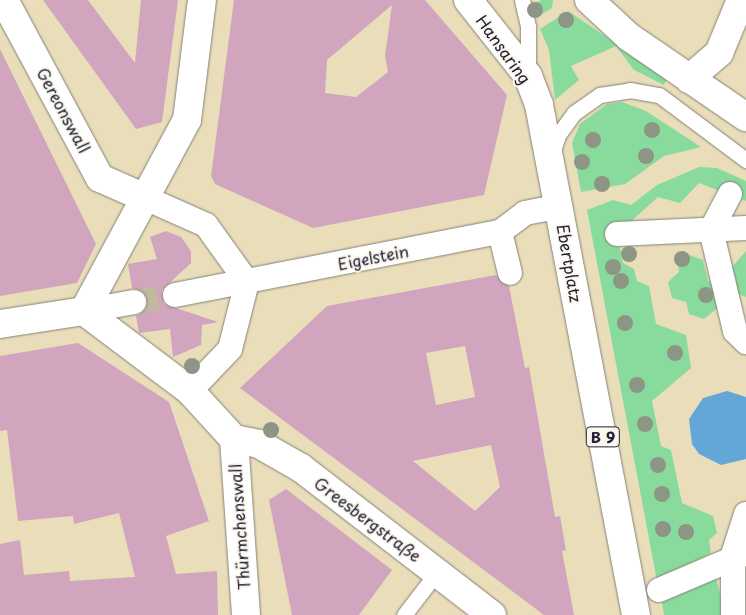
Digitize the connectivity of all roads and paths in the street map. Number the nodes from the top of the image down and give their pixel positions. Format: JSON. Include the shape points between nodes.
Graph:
{"nodes":[{"id":1,"x":4,"y":0,"type":"edge"},
{"id":2,"x":202,"y":0,"type":"edge"},
{"id":3,"x":468,"y":0,"type":"edge"},
{"id":4,"x":522,"y":0,"type":"edge"},
{"id":5,"x":589,"y":0,"type":"edge"},
{"id":6,"x":741,"y":0,"type":"edge"},
{"id":7,"x":528,"y":76,"type":"junction"},
{"id":8,"x":689,"y":80,"type":"junction"},
{"id":9,"x":746,"y":117,"type":"edge"},
{"id":10,"x":551,"y":158,"type":"junction"},
{"id":11,"x":746,"y":160,"type":"edge"},
{"id":12,"x":144,"y":197,"type":"junction"},
{"id":13,"x":738,"y":197,"type":"edge"},
{"id":14,"x":560,"y":206,"type":"junction"},
{"id":15,"x":746,"y":228,"type":"edge"},
{"id":16,"x":711,"y":230,"type":"junction"},
{"id":17,"x":617,"y":234,"type":"dead end"},
{"id":18,"x":506,"y":242,"type":"junction"},
{"id":19,"x":510,"y":273,"type":"dead end"},
{"id":20,"x":247,"y":282,"type":"junction"},
{"id":21,"x":175,"y":295,"type":"tunnel mouth"},
{"id":22,"x":134,"y":302,"type":"tunnel mouth"},
{"id":23,"x":84,"y":311,"type":"junction"},
{"id":24,"x":0,"y":324,"type":"edge"},
{"id":25,"x":746,"y":342,"type":"edge"},
{"id":26,"x":190,"y":391,"type":"junction"},
{"id":27,"x":234,"y":439,"type":"junction"},
{"id":28,"x":746,"y":514,"type":"edge"},
{"id":29,"x":740,"y":554,"type":"edge"},
{"id":30,"x":437,"y":572,"type":"junction"},
{"id":31,"x":659,"y":590,"type":"dead end"},
{"id":32,"x":246,"y":615,"type":"edge"},
{"id":33,"x":404,"y":615,"type":"edge"},
{"id":34,"x":492,"y":615,"type":"edge"},
{"id":35,"x":636,"y":615,"type":"edge"},
{"id":36,"x":734,"y":615,"type":"edge"}],
"edges":[{"from":1,"to":12,"type":"street","name":"Gereonswall","via":[[100,178]]},
{"from":2,"to":12,"type":"street","via":[[187,120]]},
{"from":3,"to":7,"type":"street","name":"Hansaring","number":"B 9"},
{"from":4,"to":7,"type":"lane","via":[[528,27]]},
{"from":5,"to":8,"type":"street","via":[[629,37]]},
{"from":6,"to":8,"type":"street","via":[[719,53]]},
{"from":7,"to":10,"type":"street","name":"Hansaring","number":"B 9"},
{"from":8,"to":9,"type":"street"},
{"from":10,"to":11,"type":"lane","name":"Ebertplatz","via":[[558,135],[574,113],[600,96],[630,90],[659,95]]},
{"from":10,"to":14,"type":"street","name":"Ebertplatz","number":"B 9"},
{"from":12,"to":20,"type":"street","via":[[206,225]]},
{"from":12,"to":23,"type":"street"},
{"from":13,"to":16,"type":"street"},
{"from":14,"to":18,"type":"street","name":"Eigelstein","via":[[525,213]]},
{"from":14,"to":35,"type":"street","name":"Ebertplatz","number":"B 9"},
{"from":15,"to":16,"type":"street"},
{"from":16,"to":17,"type":"street"},
{"from":16,"to":25,"type":"street","via":[[735,331]]},
{"from":18,"to":19,"type":"street"},
{"from":18,"to":20,"type":"street","name":"Eigelstein"},
{"from":20,"to":21,"type":"street","name":"Eigelstein"},
{"from":20,"to":26,"type":"street","via":[[230,349]]},
{"from":22,"to":23,"type":"street"},
{"from":23,"to":24,"type":"street"},
{"from":23,"to":26,"type":"street"},
{"from":26,"to":27,"type":"street"},
{"from":27,"to":30,"type":"street","name":"Greesbergstraße","via":[[259,444],[301,468]]},
{"from":27,"to":32,"type":"street","name":"Thürmchenswall"},
{"from":28,"to":29,"type":"street"},
{"from":29,"to":31,"type":"street"},
{"from":29,"to":36,"type":"street"},
{"from":30,"to":33,"type":"lane"},
{"from":30,"to":34,"type":"street","name":"Greesbergstraße"}]}
